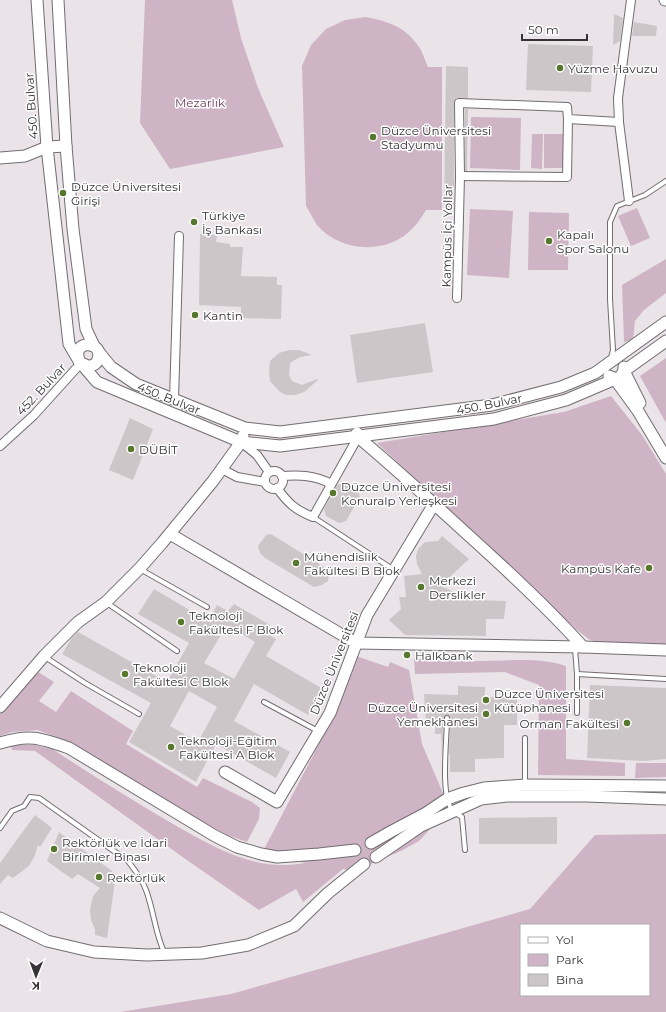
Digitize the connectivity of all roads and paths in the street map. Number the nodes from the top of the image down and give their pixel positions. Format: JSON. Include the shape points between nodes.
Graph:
{"nodes":[{"id":1,"x":37,"y":0,"type":"edge"},
{"id":2,"x":58,"y":0,"type":"edge"},
{"id":3,"x":631,"y":0,"type":"edge"},
{"id":4,"x":568,"y":120,"type":"junction"},
{"id":5,"x":619,"y":122,"type":"junction"},
{"id":6,"x":66,"y":146,"type":"junction"},
{"id":7,"x":47,"y":147,"type":"junction"},
{"id":8,"x":0,"y":158,"type":"edge"},
{"id":9,"x":460,"y":176,"type":"junction"},
{"id":10,"x":666,"y":181,"type":"edge"},
{"id":11,"x":629,"y":201,"type":"junction"},
{"id":12,"x":179,"y":236,"type":"dead end"},
{"id":13,"x":457,"y":298,"type":"dead end"},
{"id":14,"x":666,"y":322,"type":"edge"},
{"id":15,"x":666,"y":341,"type":"edge"},
{"id":16,"x":96,"y":348,"type":"junction"},
{"id":17,"x":80,"y":362,"type":"junction"},
{"id":18,"x":609,"y":362,"type":"junction"},
{"id":19,"x":624,"y":372,"type":"junction"},
{"id":20,"x":614,"y":378,"type":"junction"},
{"id":21,"x":174,"y":400,"type":"junction"},
{"id":22,"x":355,"y":423,"type":"junction"},
{"id":23,"x":245,"y":428,"type":"junction"},
{"id":24,"x":358,"y":436,"type":"junction"},
{"id":25,"x":241,"y":442,"type":"junction"},
{"id":26,"x":0,"y":446,"type":"edge"},
{"id":27,"x":666,"y":447,"type":"edge"},
{"id":28,"x":666,"y":458,"type":"edge"},
{"id":29,"x":222,"y":469,"type":"junction"},
{"id":30,"x":269,"y":472,"type":"junction"},
{"id":31,"x":282,"y":476,"type":"junction"},
{"id":32,"x":265,"y":482,"type":"junction"},
{"id":33,"x":331,"y":484,"type":"junction"},
{"id":34,"x":277,"y":488,"type":"junction"},
{"id":35,"x":434,"y":504,"type":"junction"},
{"id":36,"x":313,"y":517,"type":"junction"},
{"id":37,"x":170,"y":534,"type":"junction"},
{"id":38,"x":140,"y":568,"type":"junction"},
{"id":39,"x":394,"y":570,"type":"junction"},
{"id":40,"x":106,"y":602,"type":"junction"},
{"id":41,"x":207,"y":607,"type":"dead end"},
{"id":42,"x":356,"y":643,"type":"junction"},
{"id":43,"x":579,"y":647,"type":"junction"},
{"id":44,"x":666,"y":650,"type":"edge"},
{"id":45,"x":178,"y":651,"type":"dead end"},
{"id":46,"x":44,"y":656,"type":"junction"},
{"id":47,"x":577,"y":674,"type":"junction"},
{"id":48,"x":666,"y":679,"type":"edge"},
{"id":49,"x":264,"y":702,"type":"dead end"},
{"id":50,"x":0,"y":707,"type":"edge"},
{"id":51,"x":577,"y":713,"type":"dead end"},
{"id":52,"x":139,"y":714,"type":"dead end"},
{"id":53,"x":447,"y":718,"type":"dead end"},
{"id":54,"x":319,"y":732,"type":"junction"},
{"id":55,"x":525,"y":738,"type":"dead end"},
{"id":56,"x":0,"y":743,"type":"edge"},
{"id":57,"x":225,"y":772,"type":"dead end"},
{"id":58,"x":666,"y":786,"type":"edge"},
{"id":59,"x":525,"y":791,"type":"junction"},
{"id":60,"x":447,"y":799,"type":"junction"},
{"id":61,"x":666,"y":799,"type":"edge"},
{"id":62,"x":452,"y":811,"type":"junction"},
{"id":63,"x":0,"y":828,"type":"edge"},
{"id":64,"x":370,"y":843,"type":"junction"},
{"id":65,"x":355,"y":850,"type":"junction"},
{"id":66,"x":465,"y":850,"type":"dead end"},
{"id":67,"x":376,"y":857,"type":"junction"},
{"id":68,"x":364,"y":864,"type":"junction"},
{"id":69,"x":0,"y":918,"type":"edge"},
{"id":70,"x":166,"y":954,"type":"junction"}],
"edges":[{"from":1,"to":7,"type":"street","name":"450. Bulvar"},
{"from":2,"to":6,"type":"street","name":"450. Bulvar"},
{"from":3,"to":5,"type":"street","via":[[618,98]]},
{"from":4,"to":5,"type":"street"},
{"from":4,"to":9,"type":"street","name":"Kampüs İçi Yollar","via":[[567,177]]},
{"from":4,"to":9,"type":"street","name":"Kampüs İçi Yollar","via":[[567,107],[459,103]]},
{"from":5,"to":11,"type":"street"},
{"from":6,"to":7,"type":"street"},
{"from":6,"to":16,"type":"street","name":"450. Bulvar","via":[[73,229],[86,329]]},
{"from":7,"to":8,"type":"street","via":[[24,156]]},
{"from":7,"to":17,"type":"street","name":"450. Bulvar","via":[[69,344]]},
{"from":9,"to":13,"type":"street","name":"Kampüs İçi Yollar"},
{"from":10,"to":11,"type":"lane","via":[[645,195]]},
{"from":11,"to":18,"type":"lane","via":[[616,206],[610,222],[613,350]]},
{"from":12,"to":21,"type":"street"},
{"from":14,"to":18,"type":"street","name":"450. Bulvar"},
{"from":15,"to":19,"type":"street"},
{"from":16,"to":17,"type":"street","via":[[87,344],[81,347],[77,354]]},
{"from":16,"to":17,"type":"street","via":[[99,358],[95,364],[88,366]]},
{"from":16,"to":21,"type":"street","name":"450. Bulvar","via":[[111,367],[136,384]]},
{"from":17,"to":25,"type":"street","name":"450. Bulvar","via":[[97,382]]},
{"from":17,"to":26,"type":"street","name":"452. Bulvar","via":[[34,415]]},
{"from":18,"to":19,"type":"street","via":[[616,360],[621,363]]},
{"from":18,"to":20,"type":"street","via":[[607,374]]},
{"from":18,"to":22,"type":"street","name":"450. Bulvar","via":[[595,372],[561,387],[492,405]]},
{"from":19,"to":20,"type":"street","via":[[620,377]]},
{"from":19,"to":27,"type":"street","via":[[634,394]]},
{"from":20,"to":24,"type":"street","name":"450. Bulvar","via":[[566,400],[494,419]]},
{"from":20,"to":28,"type":"street","via":[[638,411]]},
{"from":21,"to":23,"type":"street","name":"450. Bulvar"},
{"from":22,"to":23,"type":"street","name":"450. Bulvar","via":[[280,432]]},
{"from":22,"to":24,"type":"street"},
{"from":23,"to":25,"type":"street"},
{"from":24,"to":25,"type":"street","name":"450. Bulvar","via":[[280,446]]},
{"from":24,"to":33,"type":"street"},
{"from":24,"to":35,"type":"street"},
{"from":25,"to":29,"type":"street"},
{"from":25,"to":30,"type":"street","via":[[257,455]]},
{"from":29,"to":32,"type":"street","via":[[236,477]]},
{"from":29,"to":37,"type":"street"},
{"from":30,"to":31,"type":"street","via":[[278,471]]},
{"from":30,"to":32,"type":"street","via":[[265,476]]},
{"from":31,"to":33,"type":"street","via":[[320,478]]},
{"from":31,"to":34,"type":"street","via":[[282,484]]},
{"from":32,"to":34,"type":"street","via":[[268,487]]},
{"from":33,"to":36,"type":"street"},
{"from":34,"to":36,"type":"street","via":[[287,502],[299,512]]},
{"from":35,"to":39,"type":"street","name":"Düzce Üniversitesi"},
{"from":35,"to":43,"type":"street","via":[[503,566],[570,632]]},
{"from":36,"to":39,"type":"lane"},
{"from":37,"to":38,"type":"street"},
{"from":37,"to":42,"type":"street"},
{"from":38,"to":40,"type":"street"},
{"from":38,"to":41,"type":"lane"},
{"from":39,"to":42,"type":"street","name":"Düzce Üniversitesi","via":[[367,615]]},
{"from":40,"to":45,"type":"lane"},
{"from":40,"to":46,"type":"street","via":[[78,622]]},
{"from":42,"to":43,"type":"street"},
{"from":42,"to":54,"type":"street","name":"Düzce Üniversitesi","via":[[330,714]]},
{"from":43,"to":44,"type":"street"},
{"from":43,"to":47,"type":"lane"},
{"from":46,"to":50,"type":"street"},
{"from":46,"to":52,"type":"lane"},
{"from":47,"to":48,"type":"lane"},
{"from":47,"to":51,"type":"lane"},
{"from":49,"to":54,"type":"lane"},
{"from":53,"to":60,"type":"lane"},
{"from":54,"to":57,"type":"street","name":"Düzce Üniversitesi","via":[[277,802]]},
{"from":55,"to":59,"type":"lane"},
{"from":56,"to":65,"type":"street","via":[[23,737],[43,739],[70,748],[237,847],[277,857]]},
{"from":58,"to":59,"type":"street"},
{"from":59,"to":60,"type":"street","via":[[484,788]]},
{"from":59,"to":61,"type":"street"},
{"from":59,"to":62,"type":"street","via":[[481,799]]},
{"from":60,"to":62,"type":"lane"},
{"from":60,"to":64,"type":"street"},
{"from":62,"to":66,"type":"lane","via":[[462,817]]},
{"from":62,"to":67,"type":"street","via":[[421,826]]},
{"from":63,"to":70,"type":"lane","via":[[12,812],[24,806],[30,797],[39,798],[128,861],[146,890]]},
{"from":64,"to":65,"type":"street","via":[[363,842],[356,846]]},
{"from":64,"to":67,"type":"street","via":[[376,849]]},
{"from":65,"to":68,"type":"street","via":[[357,861]]},
{"from":67,"to":68,"type":"street","via":[[371,863]]},
{"from":68,"to":70,"type":"street","via":[[328,893],[294,926],[248,945],[202,953]]},
{"from":69,"to":70,"type":"street","via":[[47,941],[94,952]]}]}
